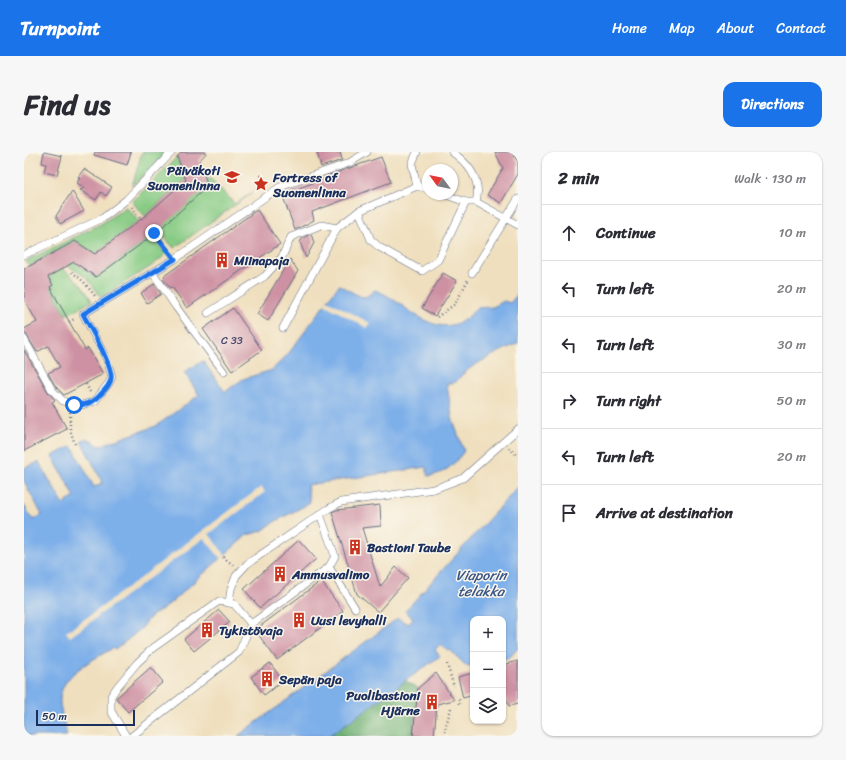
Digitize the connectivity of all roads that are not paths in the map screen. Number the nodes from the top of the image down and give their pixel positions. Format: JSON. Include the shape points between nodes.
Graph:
{"nodes":[{"id":1,"x":172,"y":152,"type":"edge"},
{"id":2,"x":367,"y":152,"type":"edge"},
{"id":3,"x":417,"y":152,"type":"edge"},
{"id":4,"x":452,"y":152,"type":"edge"},
{"id":5,"x":417,"y":186,"type":"junction"},
{"id":6,"x":422,"y":187,"type":"edge"},
{"id":7,"x":458,"y":199,"type":"edge"},
{"id":8,"x":518,"y":199,"type":"edge"},
{"id":9,"x":466,"y":202,"type":"junction"},
{"id":10,"x":476,"y":202,"type":"junction"},
{"id":11,"x":359,"y":211,"type":"junction"},
{"id":12,"x":506,"y":218,"type":"junction"},
{"id":13,"x":518,"y":225,"type":"edge"},
{"id":14,"x":337,"y":228,"type":"junction"},
{"id":15,"x":24,"y":255,"type":"edge"},
{"id":16,"x":153,"y":273,"type":"junction"},
{"id":17,"x":472,"y":273,"type":"road end"},
{"id":18,"x":208,"y":313,"type":"dead end"},
{"id":19,"x":283,"y":328,"type":"dead end"},
{"id":20,"x":24,"y":340,"type":"edge"},
{"id":21,"x":224,"y":372,"type":"dead end"},
{"id":22,"x":518,"y":430,"type":"edge"},
{"id":23,"x":320,"y":514,"type":"junction"},
{"id":24,"x":329,"y":567,"type":"junction"},
{"id":25,"x":230,"y":602,"type":"junction"},
{"id":26,"x":355,"y":608,"type":"dead end"},
{"id":27,"x":251,"y":624,"type":"junction"},
{"id":28,"x":126,"y":736,"type":"edge"},
{"id":29,"x":132,"y":736,"type":"edge"}],
"edges":[{"from":1,"to":15,"type":"lane","via":[[126,200],[103,218]]},
{"from":2,"to":16,"type":"lane","via":[[349,163],[280,187]]},
{"from":3,"to":5,"type":"lane","via":[[412,164]]},
{"from":4,"to":10,"type":"lane","via":[[472,171],[479,191]]},
{"from":5,"to":6,"type":"lane"},
{"from":5,"to":11,"type":"lane"},
{"from":7,"to":9,"type":"lane"},
{"from":8,"to":12,"type":"lane"},
{"from":9,"to":10,"type":"lane"},
{"from":9,"to":11,"type":"lane","via":[[438,260],[422,271],[371,240]]},
{"from":10,"to":12,"type":"lane"},
{"from":11,"to":14,"type":"lane"},
{"from":12,"to":13,"type":"lane"},
{"from":12,"to":17,"type":"lane"},
{"from":14,"to":18,"type":"lane","via":[[321,225],[291,237],[282,257],[265,276]]},
{"from":14,"to":19,"type":"lane"},
{"from":16,"to":20,"type":"lane","via":[[83,314],[107,360],[112,377],[95,401],[82,405],[63,401],[52,390]]},
{"from":16,"to":21,"type":"lane"},
{"from":22,"to":23,"type":"lane","via":[[463,478],[434,489],[340,502]]},
{"from":23,"to":24,"type":"lane","via":[[335,556]]},
{"from":23,"to":25,"type":"lane","via":[[247,564],[236,576]]},
{"from":24,"to":26,"type":"lane"},
{"from":24,"to":27,"type":"lane"},
{"from":25,"to":27,"type":"lane"},
{"from":25,"to":28,"type":"lane","via":[[218,601],[153,648],[117,687],[111,696],[111,711]]},
{"from":27,"to":29,"type":"lane","via":[[239,652]]}]}
